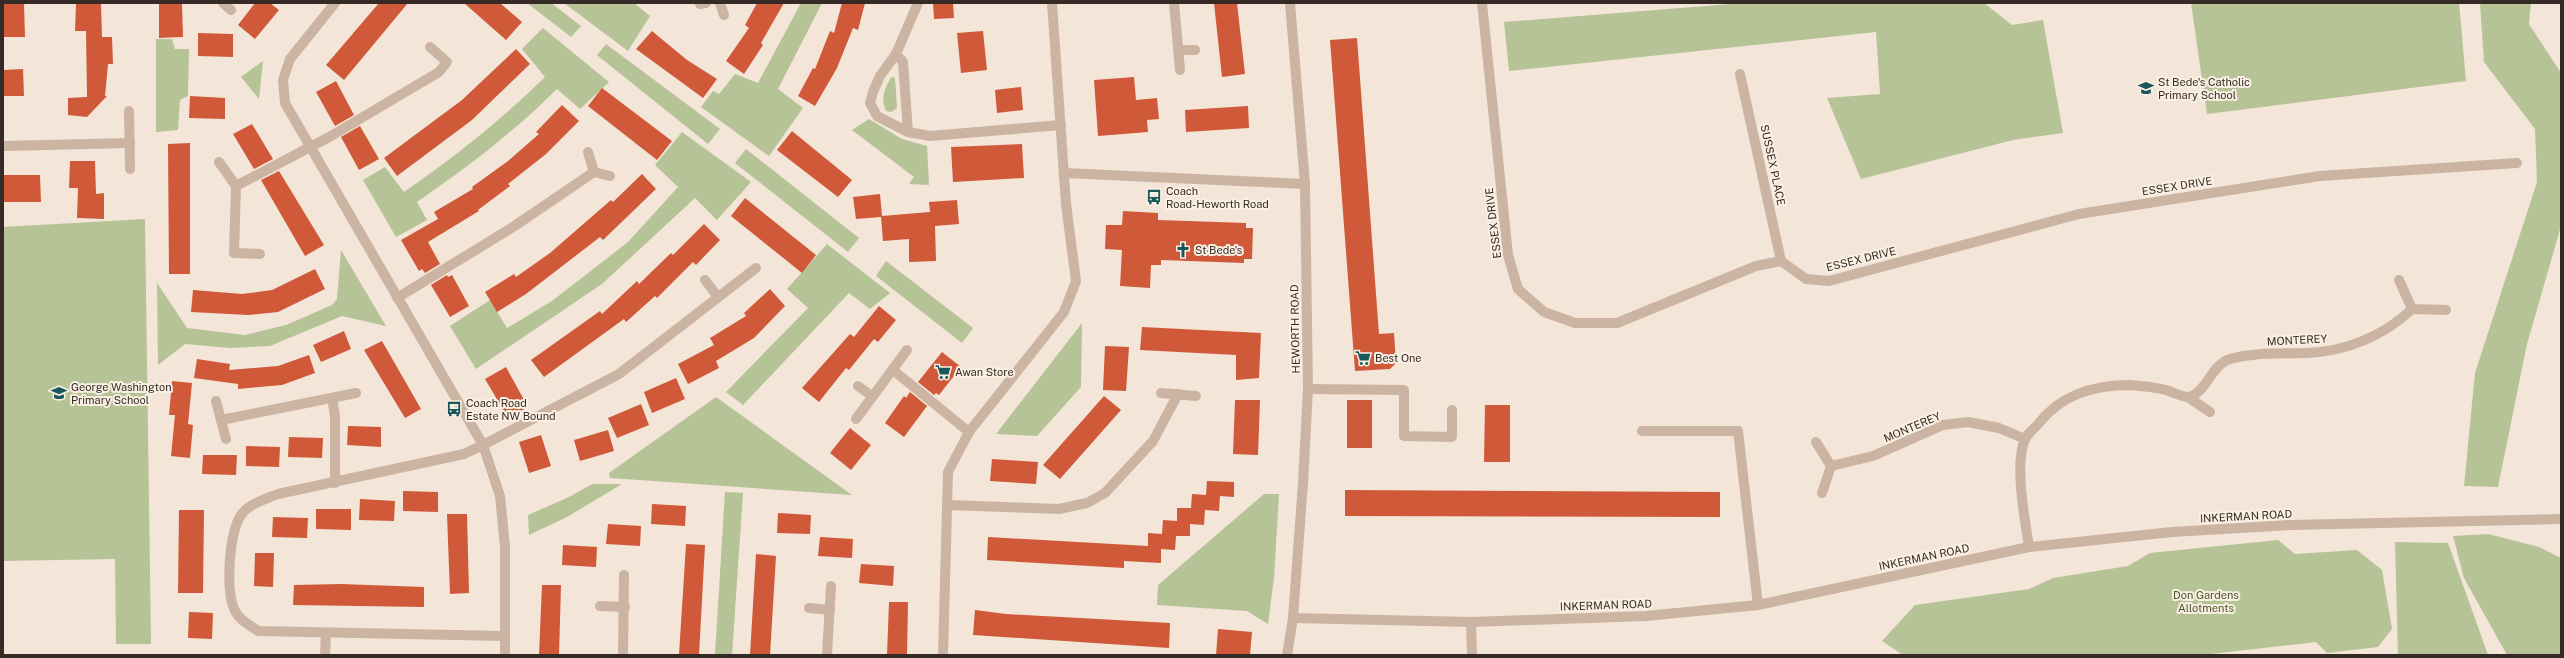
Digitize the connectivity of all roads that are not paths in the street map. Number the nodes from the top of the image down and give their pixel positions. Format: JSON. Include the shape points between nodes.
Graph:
{"nodes":[{"id":1,"x":335,"y":3,"type":"edge"},
{"id":2,"x":720,"y":3,"type":"edge"},
{"id":3,"x":918,"y":3,"type":"edge"},
{"id":4,"x":1052,"y":3,"type":"edge"},
{"id":5,"x":1174,"y":3,"type":"edge"},
{"id":6,"x":1290,"y":3,"type":"edge"},
{"id":7,"x":1482,"y":3,"type":"edge"},
{"id":8,"x":724,"y":16,"type":"dead end"},
{"id":9,"x":430,"y":47,"type":"dead end"},
{"id":10,"x":1178,"y":50,"type":"junction"},
{"id":11,"x":1195,"y":50,"type":"dead end"},
{"id":12,"x":896,"y":54,"type":"junction"},
{"id":13,"x":1180,"y":70,"type":"dead end"},
{"id":14,"x":1740,"y":74,"type":"dead end"},
{"id":15,"x":130,"y":111,"type":"dead end"},
{"id":16,"x":1061,"y":125,"type":"junction"},
{"id":17,"x":908,"y":132,"type":"junction"},
{"id":18,"x":130,"y":143,"type":"junction"},
{"id":19,"x":3,"y":146,"type":"edge"},
{"id":20,"x":310,"y":147,"type":"junction"},
{"id":21,"x":588,"y":152,"type":"dead end"},
{"id":22,"x":219,"y":162,"type":"dead end"},
{"id":23,"x":2517,"y":163,"type":"dead end"},
{"id":24,"x":130,"y":169,"type":"dead end"},
{"id":25,"x":594,"y":172,"type":"junction"},
{"id":26,"x":1064,"y":173,"type":"junction"},
{"id":27,"x":610,"y":176,"type":"dead end"},
{"id":28,"x":1305,"y":184,"type":"junction"},
{"id":29,"x":236,"y":186,"type":"junction"},
{"id":30,"x":260,"y":254,"type":"dead end"},
{"id":31,"x":1781,"y":261,"type":"junction"},
{"id":32,"x":756,"y":268,"type":"dead end"},
{"id":33,"x":705,"y":280,"type":"dead end"},
{"id":34,"x":2399,"y":280,"type":"dead end"},
{"id":35,"x":718,"y":297,"type":"junction"},
{"id":36,"x":397,"y":298,"type":"junction"},
{"id":37,"x":2412,"y":309,"type":"junction"},
{"id":38,"x":2446,"y":310,"type":"dead end"},
{"id":39,"x":908,"y":350,"type":"dead end"},
{"id":40,"x":893,"y":370,"type":"junction"},
{"id":41,"x":858,"y":386,"type":"dead end"},
{"id":42,"x":1308,"y":389,"type":"junction"},
{"id":43,"x":356,"y":393,"type":"dead end"},
{"id":44,"x":1161,"y":393,"type":"dead end"},
{"id":45,"x":1178,"y":394,"type":"junction"},
{"id":46,"x":872,"y":396,"type":"junction"},
{"id":47,"x":1196,"y":396,"type":"dead end"},
{"id":48,"x":2188,"y":397,"type":"junction"},
{"id":49,"x":332,"y":398,"type":"junction"},
{"id":50,"x":216,"y":401,"type":"dead end"},
{"id":51,"x":1452,"y":410,"type":"dead end"},
{"id":52,"x":2210,"y":412,"type":"dead end"},
{"id":53,"x":856,"y":419,"type":"dead end"},
{"id":54,"x":221,"y":420,"type":"junction"},
{"id":55,"x":1642,"y":431,"type":"dead end"},
{"id":56,"x":969,"y":432,"type":"junction"},
{"id":57,"x":226,"y":439,"type":"dead end"},
{"id":58,"x":2025,"y":439,"type":"junction"},
{"id":59,"x":1816,"y":442,"type":"dead end"},
{"id":60,"x":483,"y":445,"type":"junction"},
{"id":61,"x":1831,"y":466,"type":"junction"},
{"id":62,"x":336,"y":483,"type":"junction"},
{"id":63,"x":1822,"y":493,"type":"dead end"},
{"id":64,"x":947,"y":505,"type":"junction"},
{"id":65,"x":2561,"y":519,"type":"edge"},
{"id":66,"x":2030,"y":547,"type":"junction"},
{"id":67,"x":624,"y":575,"type":"dead end"},
{"id":68,"x":831,"y":586,"type":"dead end"},
{"id":69,"x":1758,"y":605,"type":"junction"},
{"id":70,"x":600,"y":606,"type":"dead end"},
{"id":71,"x":625,"y":606,"type":"junction"},
{"id":72,"x":809,"y":608,"type":"dead end"},
{"id":73,"x":830,"y":610,"type":"junction"},
{"id":74,"x":1293,"y":618,"type":"junction"},
{"id":75,"x":1471,"y":622,"type":"junction"},
{"id":76,"x":326,"y":633,"type":"junction"},
{"id":77,"x":505,"y":636,"type":"junction"},
{"id":78,"x":325,"y":655,"type":"edge"},
{"id":79,"x":505,"y":655,"type":"edge"},
{"id":80,"x":623,"y":655,"type":"edge"},
{"id":81,"x":827,"y":655,"type":"edge"},
{"id":82,"x":943,"y":655,"type":"edge"},
{"id":83,"x":1287,"y":655,"type":"edge"},
{"id":84,"x":1472,"y":655,"type":"edge"}],
"edges":[{"from":1,"to":20,"type":"street","via":[[290,59],[283,80],[285,103]]},
{"from":2,"to":8,"type":"street"},
{"from":3,"to":12,"type":"street"},
{"from":4,"to":16,"type":"street"},
{"from":5,"to":10,"type":"street"},
{"from":6,"to":28,"type":"street","name":"HEWORTH ROAD"},
{"from":7,"to":31,"type":"street","name":"ESSEX DRIVE","via":[[1508,255],[1518,288],[1544,312],[1575,323],[1617,322],[1756,266]]},
{"from":9,"to":20,"type":"street","via":[[447,62],[439,72]]},
{"from":10,"to":11,"type":"street"},
{"from":10,"to":13,"type":"street"},
{"from":12,"to":17,"type":"street","via":[[903,62]]},
{"from":12,"to":17,"type":"street","via":[[880,76],[870,103],[877,116]]},
{"from":14,"to":31,"type":"street","name":"SUSSEX PLACE"},
{"from":15,"to":18,"type":"street"},
{"from":16,"to":17,"type":"street","via":[[930,136]]},
{"from":16,"to":26,"type":"street"},
{"from":18,"to":19,"type":"street"},
{"from":18,"to":24,"type":"street"},
{"from":20,"to":29,"type":"street"},
{"from":20,"to":36,"type":"street"},
{"from":21,"to":25,"type":"street"},
{"from":22,"to":29,"type":"street"},
{"from":23,"to":31,"type":"street","name":"ESSEX DRIVE","via":[[2320,176],[2079,214],[1829,281],[1806,279]]},
{"from":25,"to":27,"type":"street"},
{"from":25,"to":36,"type":"street","via":[[513,227]]},
{"from":26,"to":28,"type":"street"},
{"from":26,"to":56,"type":"street","via":[[1076,281],[1064,312]]},
{"from":28,"to":42,"type":"street","name":"HEWORTH ROAD"},
{"from":29,"to":30,"type":"street","via":[[234,253]]},
{"from":32,"to":35,"type":"street"},
{"from":33,"to":35,"type":"street"},
{"from":34,"to":37,"type":"street"},
{"from":35,"to":60,"type":"street","via":[[619,374]]},
{"from":36,"to":60,"type":"street"},
{"from":37,"to":38,"type":"street"},
{"from":37,"to":48,"type":"street","name":"MONTEREY","via":[[2396,325],[2370,338],[2337,349],[2307,353],[2248,354],[2227,360],[2212,373],[2197,393]]},
{"from":39,"to":40,"type":"street"},
{"from":40,"to":46,"type":"street"},
{"from":40,"to":56,"type":"street"},
{"from":41,"to":46,"type":"street"},
{"from":42,"to":51,"type":"street","via":[[1404,390],[1404,436],[1452,437]]},
{"from":42,"to":74,"type":"street","name":"HEWORTH ROAD"},
{"from":43,"to":49,"type":"street"},
{"from":44,"to":45,"type":"street"},
{"from":45,"to":47,"type":"street"},
{"from":45,"to":64,"type":"street","via":[[1153,441],[1105,493],[1087,503],[1059,508]]},
{"from":46,"to":53,"type":"street"},
{"from":48,"to":52,"type":"street"},
{"from":48,"to":58,"type":"street","via":[[2146,386],[2092,388],[2049,410]]},
{"from":49,"to":54,"type":"street"},
{"from":49,"to":62,"type":"street","via":[[335,416]]},
{"from":50,"to":54,"type":"street"},
{"from":54,"to":57,"type":"street"},
{"from":55,"to":69,"type":"street","via":[[1738,431]]},
{"from":56,"to":64,"type":"street","via":[[948,472]]},
{"from":58,"to":61,"type":"street","name":"MONTEREY","via":[[1999,428],[1968,422],[1943,425],[1874,456]]},
{"from":58,"to":66,"type":"street","via":[[2022,458],[2022,502]]},
{"from":59,"to":61,"type":"street"},
{"from":60,"to":62,"type":"street","via":[[464,454]]},
{"from":60,"to":77,"type":"street","via":[[501,502],[505,547]]},
{"from":61,"to":63,"type":"street"},
{"from":62,"to":76,"type":"street","via":[[278,494],[258,502],[241,514],[231,538],[230,599],[235,612],[243,621],[258,630]]},
{"from":64,"to":82,"type":"street"},
{"from":65,"to":66,"type":"street","name":"INKERMAN ROAD","via":[[2282,525],[2172,532]]},
{"from":66,"to":69,"type":"street","name":"INKERMAN ROAD"},
{"from":67,"to":71,"type":"street"},
{"from":68,"to":73,"type":"street"},
{"from":69,"to":75,"type":"street","name":"INKERMAN ROAD","via":[[1646,616]]},
{"from":70,"to":71,"type":"street"},
{"from":71,"to":80,"type":"street"},
{"from":72,"to":73,"type":"street"},
{"from":73,"to":81,"type":"street"},
{"from":74,"to":75,"type":"street","name":"INKERMAN ROAD"},
{"from":74,"to":83,"type":"street","name":"HEWORTH ROAD"},
{"from":75,"to":84,"type":"street"},
{"from":76,"to":77,"type":"street"},
{"from":76,"to":78,"type":"street"},
{"from":77,"to":79,"type":"street"}]}
